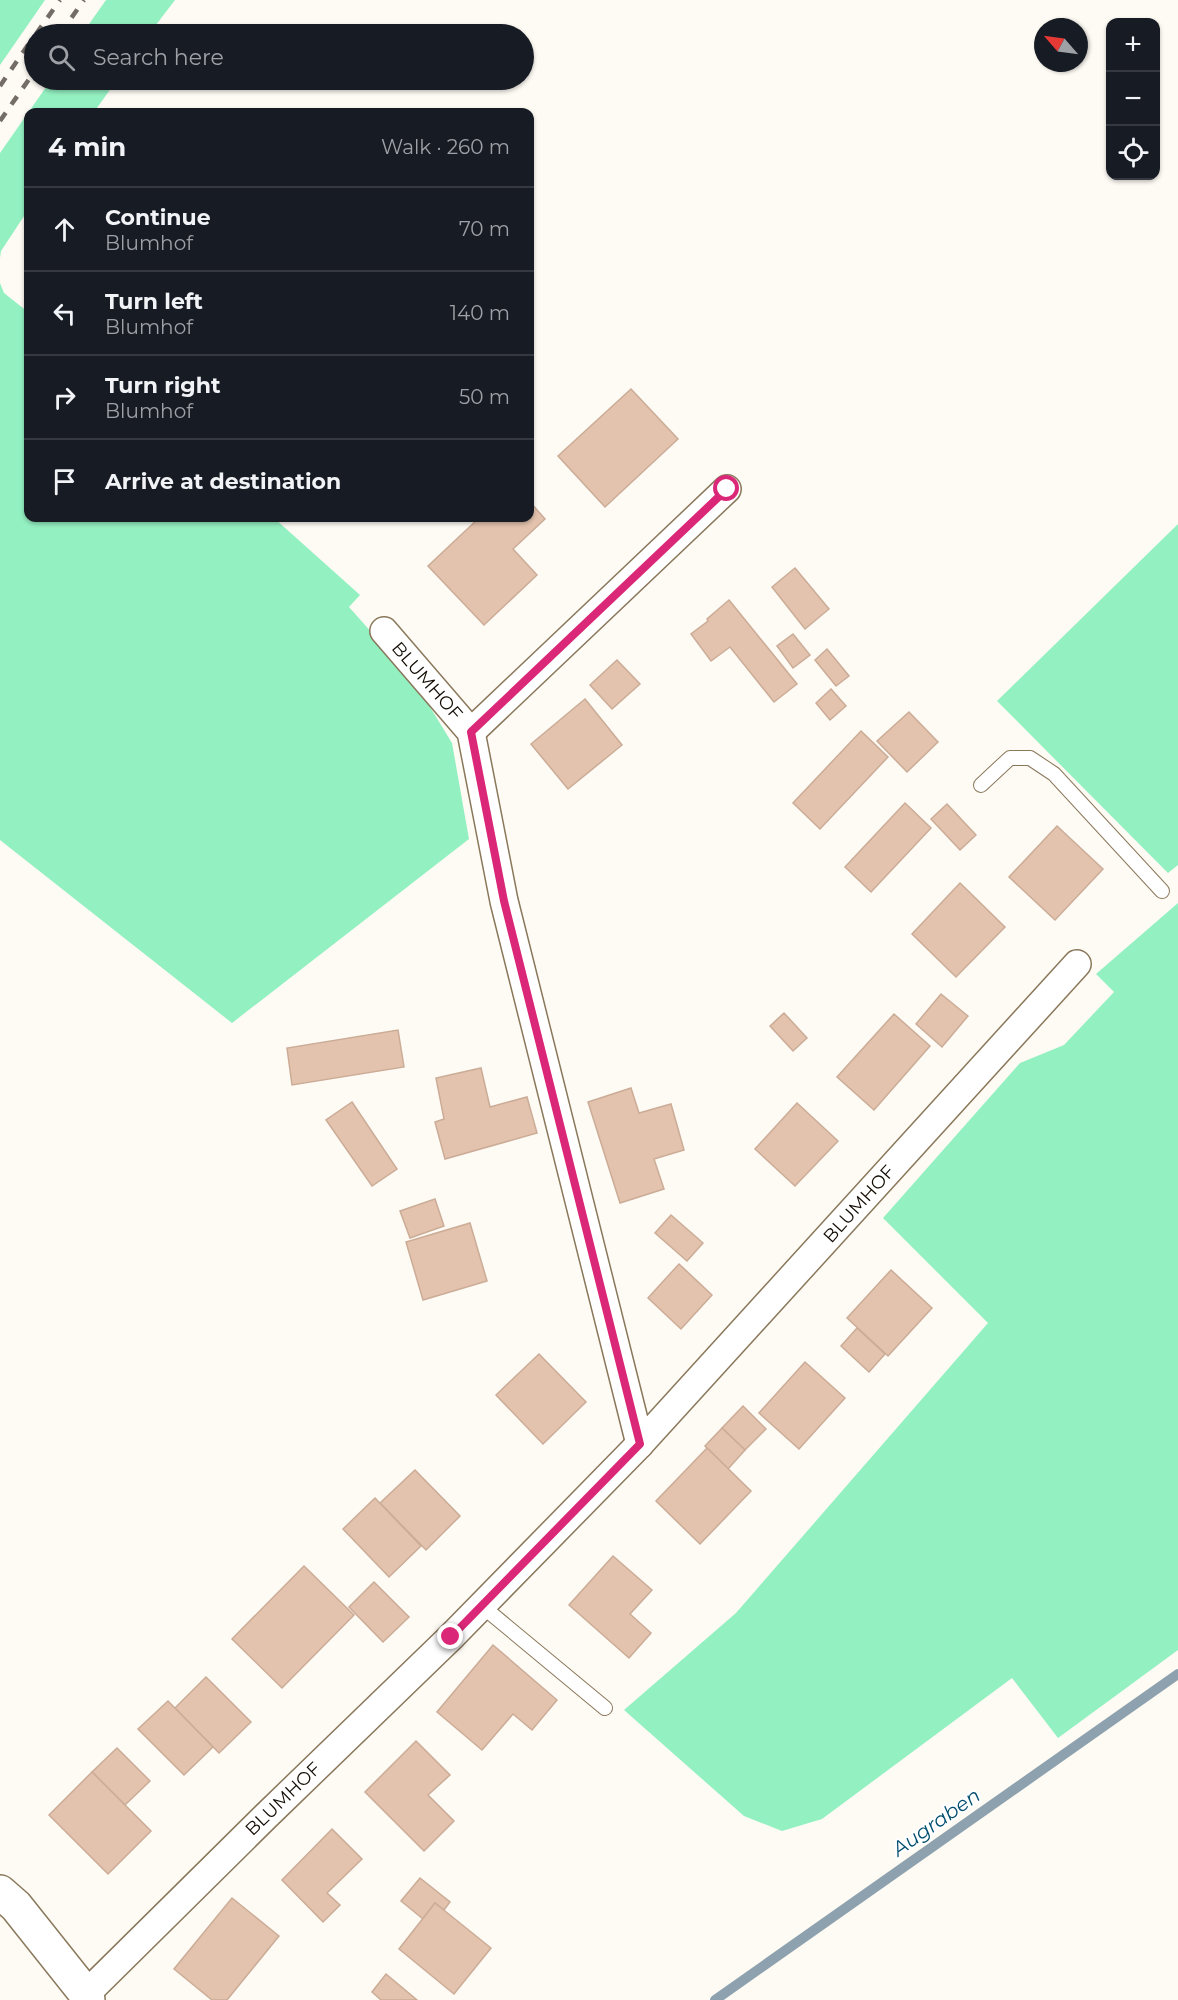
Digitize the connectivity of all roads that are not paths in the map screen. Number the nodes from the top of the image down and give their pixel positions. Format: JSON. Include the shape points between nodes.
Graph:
{"nodes":[{"id":1,"x":727,"y":489,"type":"dead end"},
{"id":2,"x":384,"y":631,"type":"dead end"},
{"id":3,"x":471,"y":732,"type":"junction"},
{"id":4,"x":981,"y":785,"type":"dead end"},
{"id":5,"x":1162,"y":891,"type":"dead end"},
{"id":6,"x":1077,"y":964,"type":"dead end"},
{"id":7,"x":640,"y":1444,"type":"junction"},
{"id":8,"x":482,"y":1606,"type":"junction"},
{"id":9,"x":605,"y":1708,"type":"dead end"},
{"id":10,"x":0,"y":1892,"type":"edge"},
{"id":11,"x":87,"y":1997,"type":"edge"}],
"edges":[{"from":1,"to":3,"type":"street","name":"BLUMHOF"},
{"from":2,"to":3,"type":"street","name":"BLUMHOF"},
{"from":3,"to":7,"type":"street","name":"BLUMHOF","via":[[504,901]]},
{"from":4,"to":5,"type":"lane","via":[[1010,758],[1030,758],[1054,774]]},
{"from":6,"to":7,"type":"street","name":"BLUMHOF"},
{"from":7,"to":8,"type":"street","name":"BLUMHOF"},
{"from":8,"to":9,"type":"lane"},
{"from":8,"to":11,"type":"street","name":"BLUMHOF"},
{"from":10,"to":11,"type":"street","via":[[16,1906]]}]}
